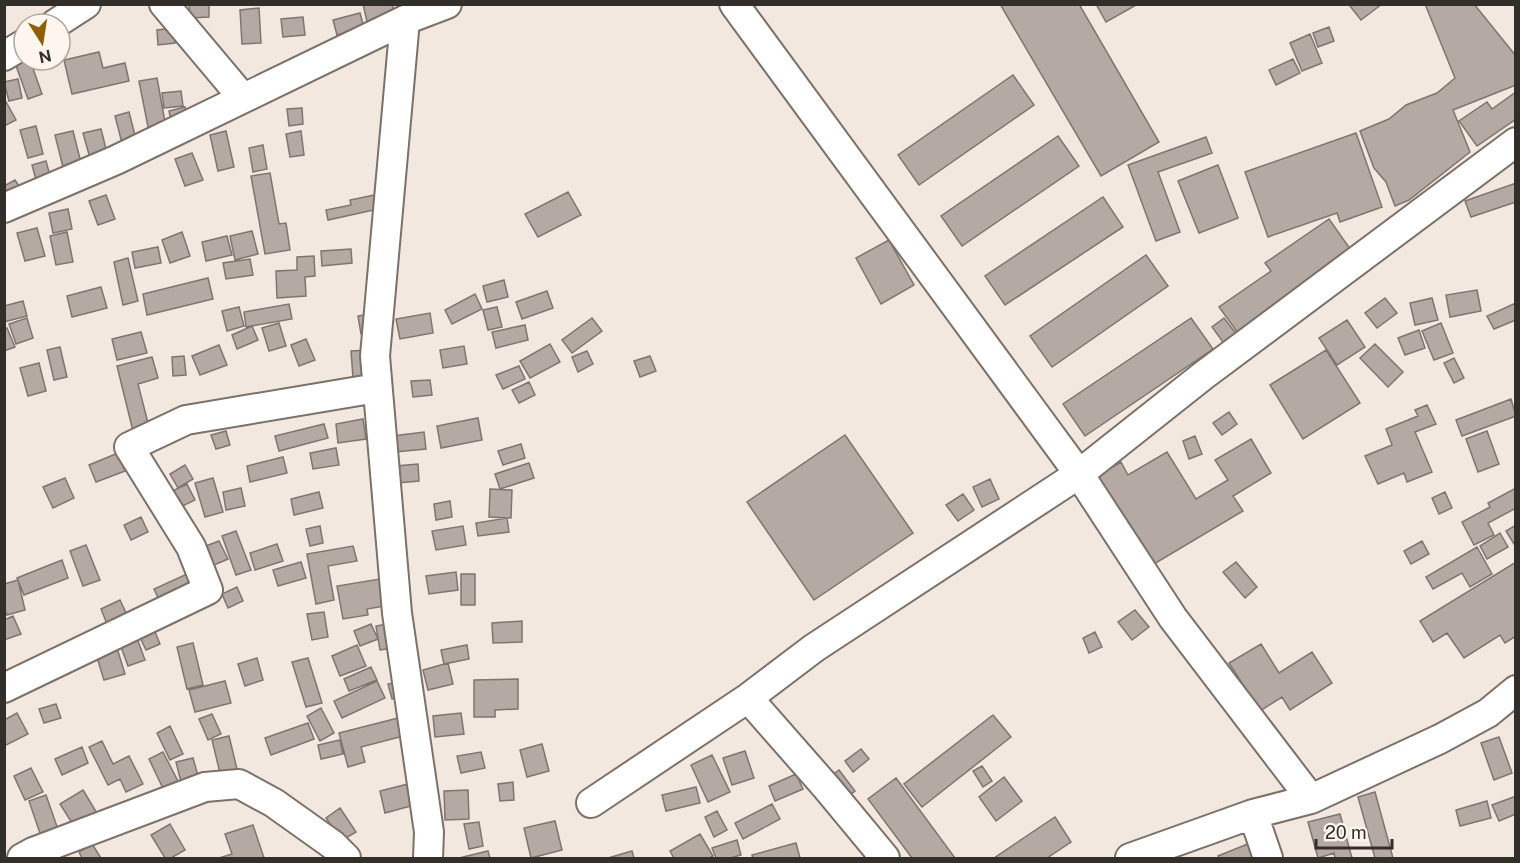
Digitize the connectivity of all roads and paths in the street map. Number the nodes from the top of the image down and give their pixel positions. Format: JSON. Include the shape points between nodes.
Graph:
{"nodes":[{"id":1,"x":86,"y":4,"type":"edge"},
{"id":2,"x":164,"y":4,"type":"edge"},
{"id":3,"x":447,"y":4,"type":"edge"},
{"id":4,"x":734,"y":4,"type":"edge"},
{"id":5,"x":72,"y":13,"type":"edge"},
{"id":6,"x":405,"y":20,"type":"junction"},
{"id":7,"x":243,"y":98,"type":"junction"},
{"id":8,"x":1515,"y":142,"type":"edge"},
{"id":9,"x":4,"y":208,"type":"edge"},
{"id":10,"x":377,"y":388,"type":"junction"},
{"id":11,"x":1079,"y":474,"type":"junction"},
{"id":12,"x":4,"y":688,"type":"edge"},
{"id":13,"x":1515,"y":690,"type":"edge"},
{"id":14,"x":748,"y":698,"type":"junction"},
{"id":15,"x":1311,"y":799,"type":"junction"},
{"id":16,"x":591,"y":803,"type":"dead end"},
{"id":17,"x":1253,"y":814,"type":"junction"},
{"id":18,"x":22,"y":858,"type":"edge"},
{"id":19,"x":346,"y":858,"type":"edge"},
{"id":20,"x":428,"y":858,"type":"edge"},
{"id":21,"x":885,"y":858,"type":"edge"},
{"id":22,"x":1130,"y":858,"type":"edge"},
{"id":23,"x":1269,"y":858,"type":"edge"}],
"edges":[{"from":1,"to":5,"type":"street"},
{"from":2,"to":7,"type":"street"},
{"from":3,"to":6,"type":"street"},
{"from":4,"to":11,"type":"street"},
{"from":6,"to":7,"type":"street"},
{"from":6,"to":10,"type":"street","via":[[375,356]]},
{"from":7,"to":9,"type":"street","via":[[116,160]]},
{"from":8,"to":11,"type":"street","via":[[1204,375]]},
{"from":10,"to":12,"type":"street","via":[[186,420],[129,447],[191,547],[208,590]]},
{"from":10,"to":20,"type":"street","via":[[396,613],[429,832]]},
{"from":11,"to":14,"type":"street","via":[[814,648]]},
{"from":11,"to":15,"type":"street","via":[[1173,618]]},
{"from":13,"to":15,"type":"street","via":[[1488,712],[1440,739]]},
{"from":14,"to":16,"type":"street"},
{"from":14,"to":21,"type":"street"},
{"from":15,"to":17,"type":"street"},
{"from":17,"to":22,"type":"street"},
{"from":17,"to":23,"type":"street"},
{"from":18,"to":19,"type":"street","via":[[205,787],[239,784],[273,803]]}]}
